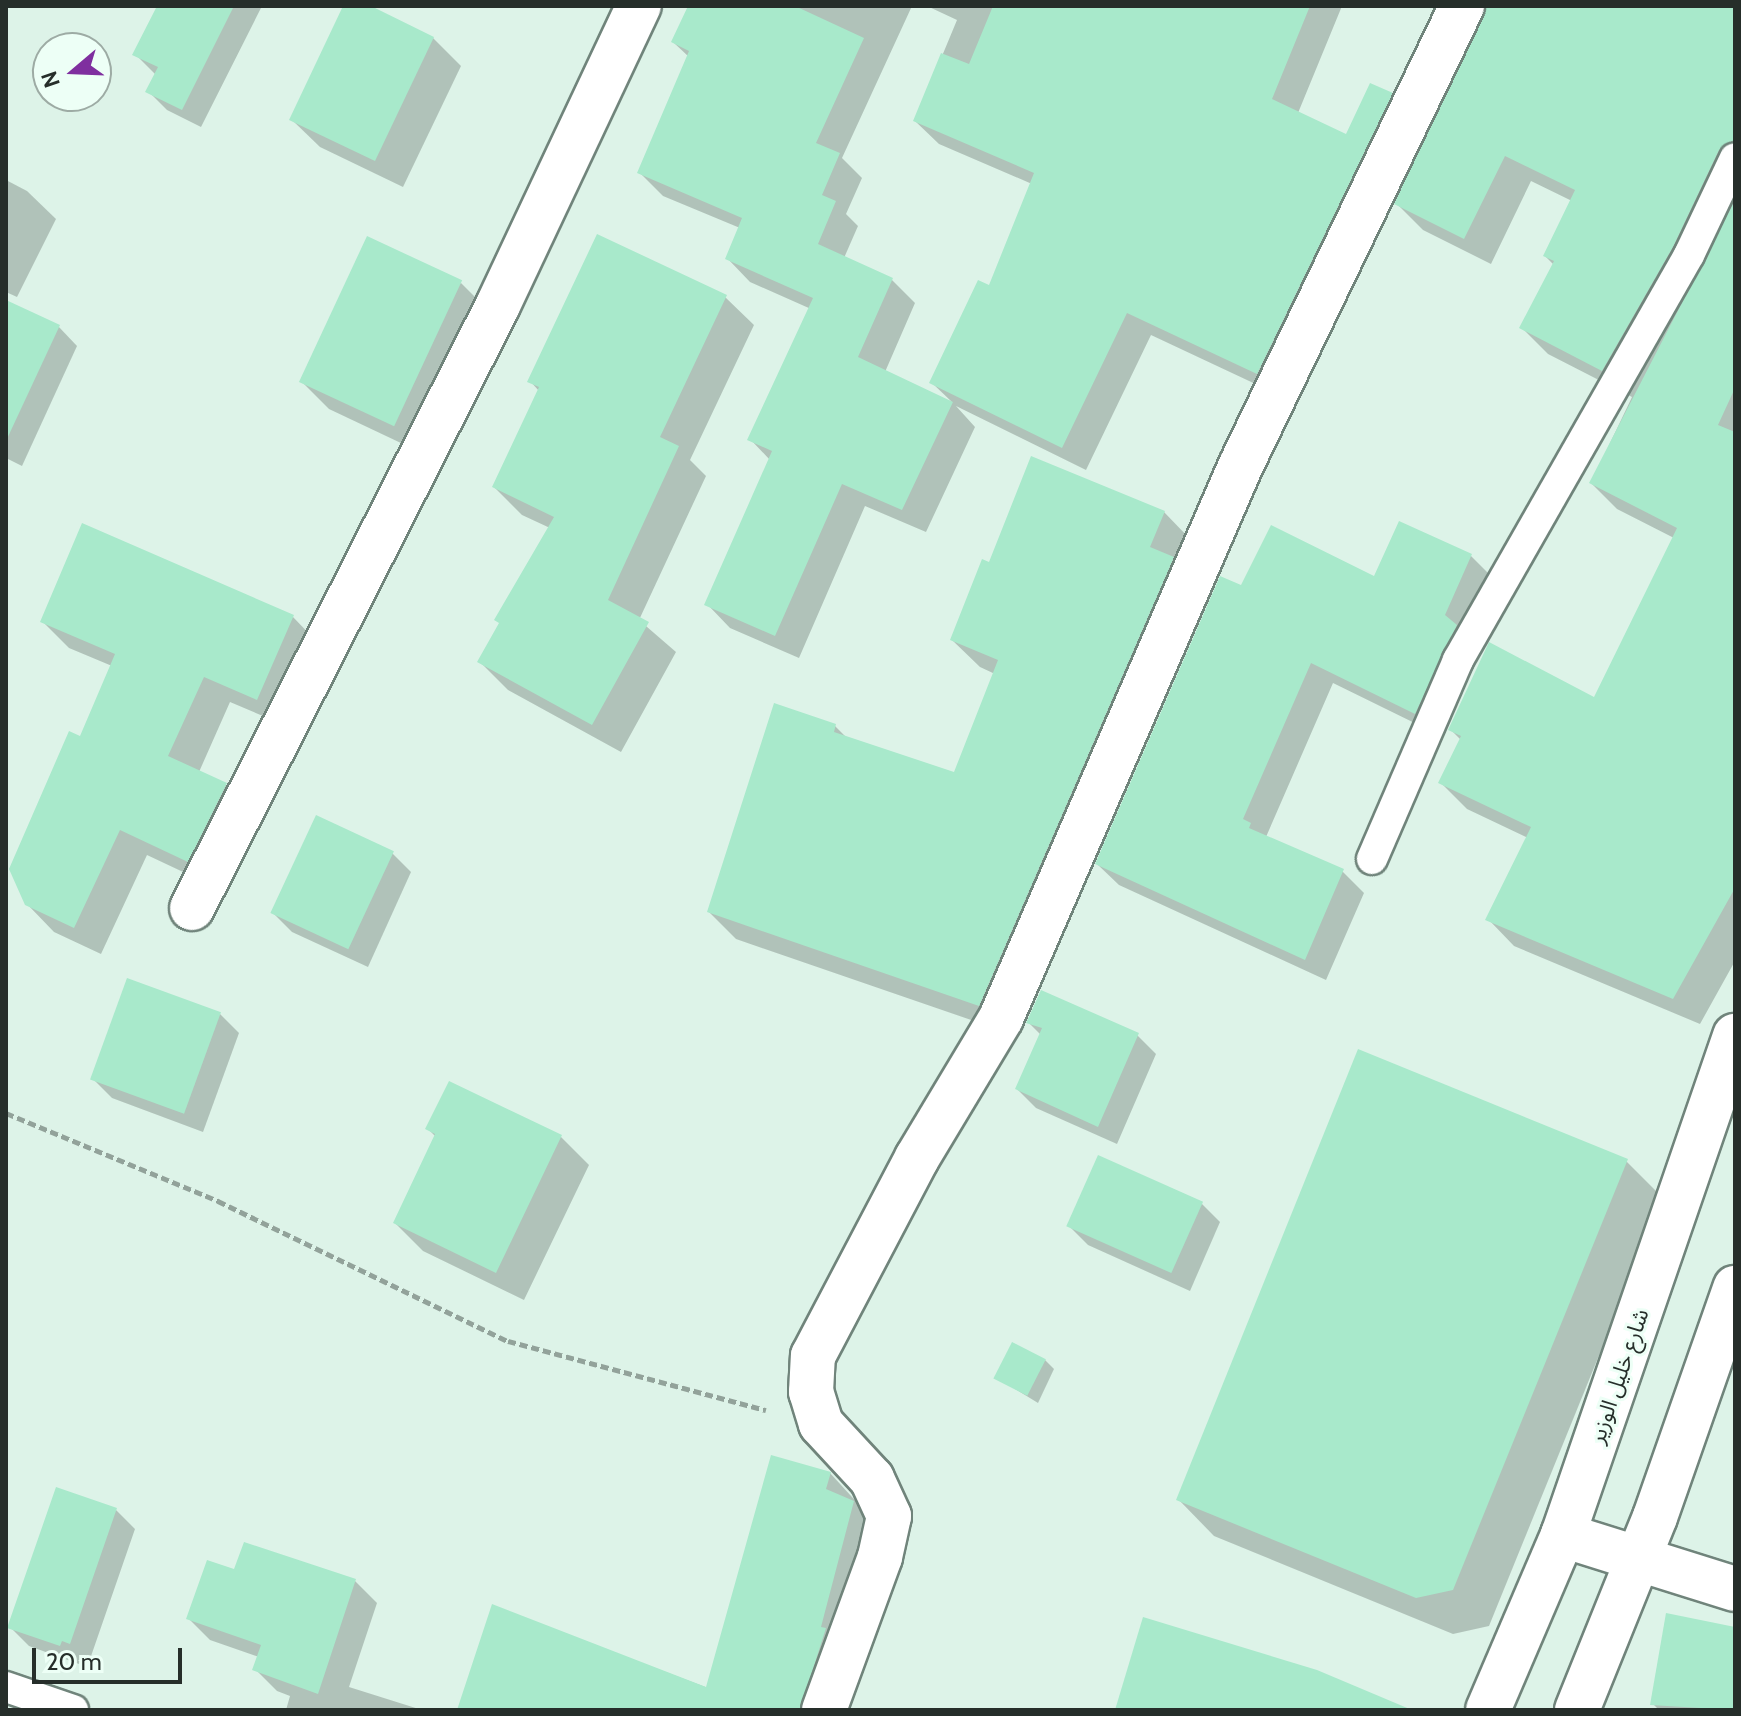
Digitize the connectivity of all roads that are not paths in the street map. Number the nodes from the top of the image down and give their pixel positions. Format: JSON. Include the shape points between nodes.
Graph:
{"nodes":[{"id":1,"x":639,"y":6,"type":"edge"},
{"id":2,"x":1462,"y":6,"type":"edge"},
{"id":3,"x":1735,"y":158,"type":"edge"},
{"id":4,"x":1372,"y":859,"type":"dead end"},
{"id":5,"x":192,"y":908,"type":"dead end"},
{"id":6,"x":1735,"y":1036,"type":"edge"},
{"id":7,"x":1735,"y":1288,"type":"edge"},
{"id":8,"x":1563,"y":1535,"type":"junction"},
{"id":9,"x":1636,"y":1561,"type":"junction"},
{"id":10,"x":1735,"y":1589,"type":"edge"},
{"id":11,"x":6,"y":1687,"type":"edge"},
{"id":12,"x":73,"y":1710,"type":"edge"},
{"id":13,"x":824,"y":1710,"type":"edge"},
{"id":14,"x":1488,"y":1710,"type":"edge"},
{"id":15,"x":1577,"y":1710,"type":"edge"}],
"edges":[{"from":1,"to":5,"type":"street","via":[[498,305]]},
{"from":2,"to":13,"type":"street","via":[[1240,467],[1001,1018],[917,1158],[813,1356],[811,1392],[821,1424],[872,1479],[889,1516],[880,1557]]},
{"from":3,"to":4,"type":"lane","via":[[1689,255],[1458,660]]},
{"from":6,"to":8,"type":"street","name":"شارع خليل الوزير"},
{"from":7,"to":9,"type":"street"},
{"from":8,"to":9,"type":"street"},
{"from":8,"to":14,"type":"street","name":"شارع خليل الوزير"},
{"from":9,"to":10,"type":"street"},
{"from":9,"to":15,"type":"street"},
{"from":11,"to":12,"type":"lane"}]}
